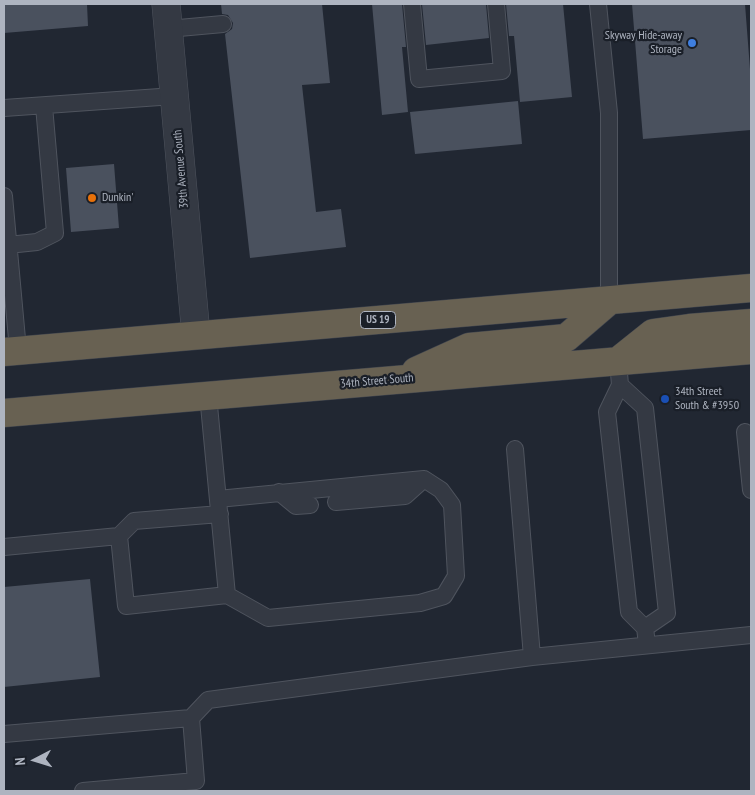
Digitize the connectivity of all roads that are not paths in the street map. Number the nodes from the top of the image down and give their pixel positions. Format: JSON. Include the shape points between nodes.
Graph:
{"nodes":[{"id":1,"x":412,"y":4,"type":"edge"},
{"id":2,"x":496,"y":4,"type":"edge"},
{"id":3,"x":598,"y":4,"type":"edge"},
{"id":4,"x":167,"y":17,"type":"edge"},
{"id":5,"x":224,"y":24,"type":"dead end"},
{"id":6,"x":174,"y":96,"type":"junction"},
{"id":7,"x":44,"y":106,"type":"junction"},
{"id":8,"x":4,"y":108,"type":"edge"},
{"id":9,"x":4,"y":196,"type":"edge"},
{"id":10,"x":8,"y":245,"type":"junction"},
{"id":11,"x":751,"y":288,"type":"edge"},
{"id":12,"x":609,"y":301,"type":"junction"},
{"id":13,"x":751,"y":323,"type":"edge"},
{"id":14,"x":196,"y":335,"type":"junction"},
{"id":15,"x":751,"y":350,"type":"edge"},
{"id":16,"x":11,"y":351,"type":"edge"},
{"id":17,"x":619,"y":373,"type":"junction"},
{"id":18,"x":399,"y":379,"type":"junction"},
{"id":19,"x":208,"y":395,"type":"junction"},
{"id":20,"x":4,"y":414,"type":"edge"},
{"id":21,"x":745,"y":432,"type":"dead end"},
{"id":22,"x":515,"y":449,"type":"dead end"},
{"id":23,"x":424,"y":479,"type":"junction"},
{"id":24,"x":751,"y":490,"type":"edge"},
{"id":25,"x":279,"y":492,"type":"junction"},
{"id":26,"x":336,"y":502,"type":"dead end"},
{"id":27,"x":310,"y":504,"type":"dead end"},
{"id":28,"x":219,"y":506,"type":"junction"},
{"id":29,"x":119,"y":536,"type":"junction"},
{"id":30,"x":4,"y":547,"type":"edge"},
{"id":31,"x":228,"y":595,"type":"junction"},
{"id":32,"x":645,"y":628,"type":"junction"},
{"id":33,"x":751,"y":635,"type":"edge"},
{"id":34,"x":647,"y":644,"type":"junction"},
{"id":35,"x":532,"y":657,"type":"junction"},
{"id":36,"x":191,"y":718,"type":"junction"},
{"id":37,"x":4,"y":734,"type":"edge"},
{"id":38,"x":196,"y":786,"type":"edge"},
{"id":39,"x":83,"y":791,"type":"edge"}],
"edges":[{"from":1,"to":2,"type":"lane","via":[[419,79],[502,71]]},
{"from":3,"to":12,"type":"lane","via":[[609,114]]},
{"from":4,"to":5,"type":"lane"},
{"from":4,"to":6,"type":"street","name":"39th Avenue South"},
{"from":6,"to":7,"type":"lane"},
{"from":6,"to":14,"type":"street","name":"39th Avenue South"},
{"from":7,"to":8,"type":"lane"},
{"from":7,"to":10,"type":"lane","via":[[55,233],[37,242]]},
{"from":9,"to":10,"type":"lane"},
{"from":10,"to":16,"type":"lane"},
{"from":11,"to":12,"type":"highway","number":"US 19"},
{"from":12,"to":14,"type":"highway","number":"US 19"},
{"from":12,"to":18,"type":"highway","via":[[566,338],[469,347]]},
{"from":13,"to":17,"type":"highway","via":[[653,333]]},
{"from":14,"to":16,"type":"highway","number":"US 19"},
{"from":15,"to":17,"type":"highway","name":"34th Street South"},
{"from":17,"to":18,"type":"highway","name":"34th Street South"},
{"from":17,"to":32,"type":"lane","via":[[607,412],[629,612]]},
{"from":17,"to":32,"type":"lane","via":[[645,408],[667,613]]},
{"from":18,"to":19,"type":"highway","name":"34th Street South"},
{"from":19,"to":20,"type":"highway","name":"34th Street South"},
{"from":19,"to":28,"type":"lane"},
{"from":21,"to":24,"type":"lane"},
{"from":22,"to":35,"type":"lane"},
{"from":23,"to":25,"type":"lane"},
{"from":23,"to":26,"type":"lane","via":[[405,496]]},
{"from":23,"to":31,"type":"lane","via":[[441,490],[452,505],[456,576],[444,596],[420,603],[268,618]]},
{"from":25,"to":27,"type":"lane","via":[[296,506]]},
{"from":25,"to":28,"type":"lane"},
{"from":28,"to":29,"type":"lane","via":[[134,521]]},
{"from":28,"to":31,"type":"lane"},
{"from":29,"to":30,"type":"lane"},
{"from":29,"to":31,"type":"lane","via":[[126,606]]},
{"from":32,"to":34,"type":"lane"},
{"from":33,"to":34,"type":"lane"},
{"from":34,"to":35,"type":"lane"},
{"from":35,"to":36,"type":"lane","via":[[208,700]]},
{"from":36,"to":37,"type":"lane"},
{"from":36,"to":38,"type":"lane"},
{"from":38,"to":39,"type":"lane"}]}
